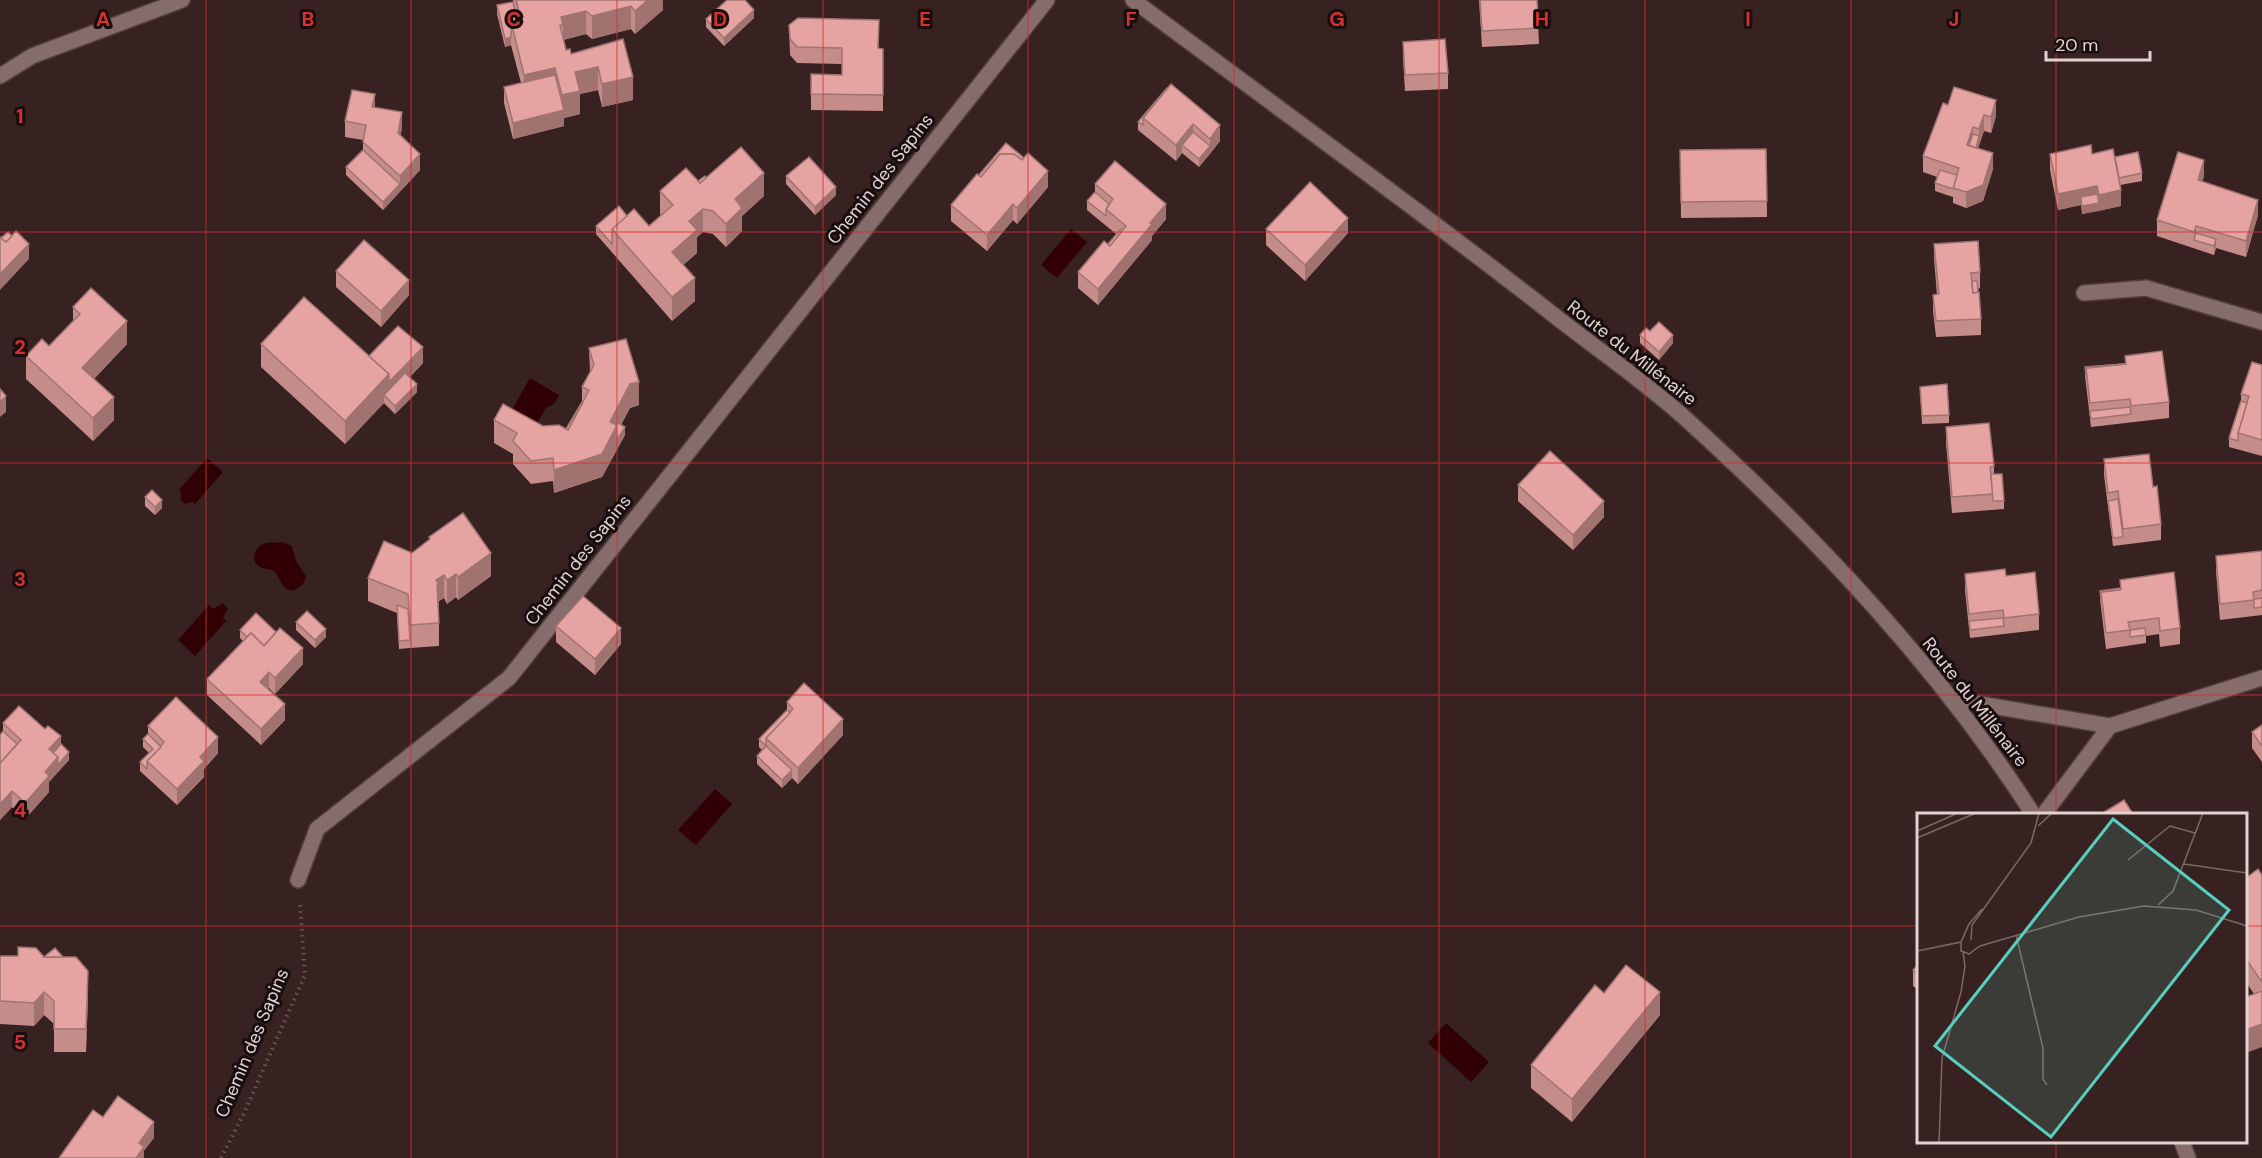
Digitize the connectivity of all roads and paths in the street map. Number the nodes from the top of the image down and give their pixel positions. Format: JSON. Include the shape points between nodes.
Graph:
{"nodes":[{"id":1,"x":182,"y":0,"type":"edge"},
{"id":2,"x":1047,"y":0,"type":"edge"},
{"id":3,"x":1133,"y":0,"type":"edge"},
{"id":4,"x":0,"y":76,"type":"edge"},
{"id":5,"x":2084,"y":293,"type":"dead end"},
{"id":6,"x":2262,"y":322,"type":"edge"},
{"id":7,"x":2262,"y":678,"type":"edge"},
{"id":8,"x":1951,"y":699,"type":"junction"},
{"id":9,"x":2110,"y":726,"type":"junction"},
{"id":10,"x":2032,"y":813,"type":"edge"},
{"id":11,"x":2045,"y":813,"type":"edge"},
{"id":12,"x":298,"y":880,"type":"joint"},
{"id":13,"x":2182,"y":1143,"type":"edge"},
{"id":14,"x":221,"y":1158,"type":"edge"},
{"id":15,"x":2188,"y":1158,"type":"edge"}],
"edges":[{"from":1,"to":4,"type":"street","via":[[32,57]]},
{"from":2,"to":12,"type":"street","name":"Chemin des Sapins","via":[[509,678],[317,829]]},
{"from":3,"to":8,"type":"street","name":"Route du Millénaire","via":[[1495,270],[1683,417],[1807,533]]},
{"from":5,"to":6,"type":"street","via":[[2146,288]]},
{"from":7,"to":9,"type":"street"},
{"from":8,"to":9,"type":"street"},
{"from":8,"to":10,"type":"street","name":"Route du Millénaire","via":[[1998,759]]},
{"from":9,"to":11,"type":"street"},
{"from":12,"to":14,"type":"path","name":"Chemin des Sapins","via":[[305,975]]},
{"from":13,"to":15,"type":"street"}]}
